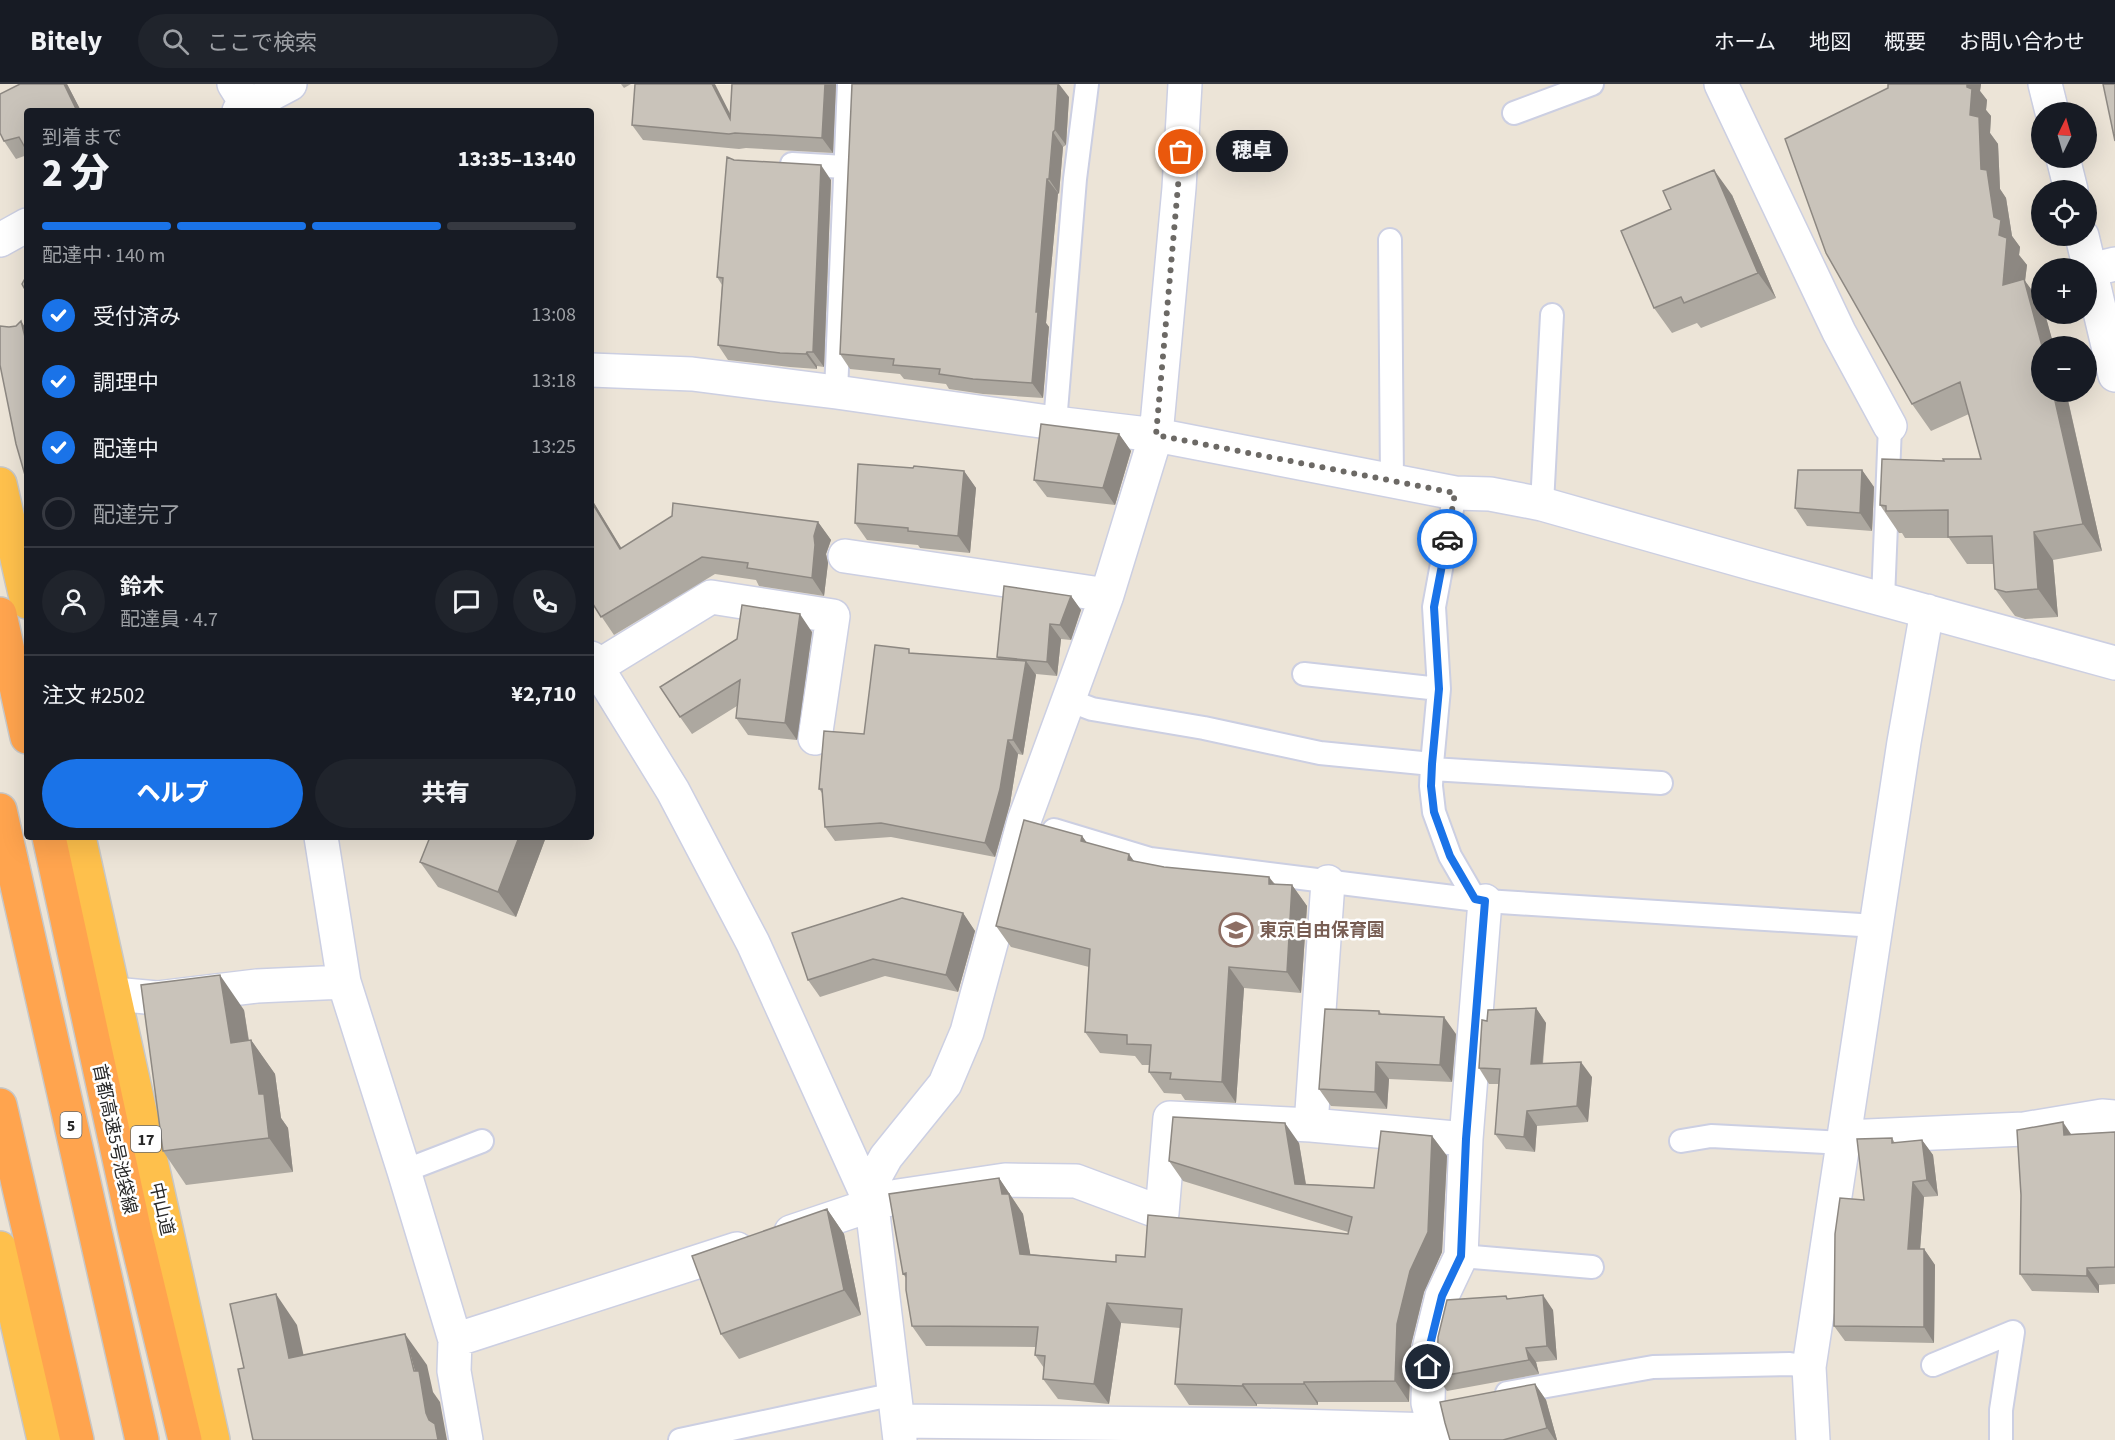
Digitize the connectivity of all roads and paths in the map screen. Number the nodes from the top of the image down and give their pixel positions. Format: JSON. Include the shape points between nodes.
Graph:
{"nodes":[{"id":1,"x":290,"y":84,"type":"edge"},
{"id":2,"x":849,"y":84,"type":"edge"},
{"id":3,"x":1088,"y":84,"type":"edge"},
{"id":4,"x":1185,"y":84,"type":"edge"},
{"id":5,"x":1592,"y":84,"type":"edge"},
{"id":6,"x":1721,"y":84,"type":"edge"},
{"id":7,"x":2045,"y":84,"type":"edge"},
{"id":8,"x":2050,"y":102,"type":"edge"},
{"id":9,"x":243,"y":103,"type":"edge"},
{"id":10,"x":1514,"y":113,"type":"dead end"},
{"id":11,"x":768,"y":163,"type":"edge"},
{"id":12,"x":845,"y":167,"type":"junction"},
{"id":13,"x":24,"y":227,"type":"edge"},
{"id":14,"x":0,"y":240,"type":"edge"},
{"id":15,"x":1390,"y":240,"type":"dead end"},
{"id":16,"x":2088,"y":246,"type":"edge"},
{"id":17,"x":2102,"y":267,"type":"edge"},
{"id":18,"x":1552,"y":315,"type":"dead end"},
{"id":19,"x":594,"y":370,"type":"edge"},
{"id":20,"x":2115,"y":375,"type":"edge"},
{"id":21,"x":836,"y":392,"type":"junction"},
{"id":22,"x":1055,"y":423,"type":"junction"},
{"id":23,"x":1890,"y":426,"type":"joint"},
{"id":24,"x":1156,"y":435,"type":"junction"},
{"id":25,"x":1392,"y":481,"type":"junction"},
{"id":26,"x":0,"y":483,"type":"edge"},
{"id":27,"x":1455,"y":493,"type":"junction"},
{"id":28,"x":1542,"y":504,"type":"junction"},
{"id":29,"x":844,"y":556,"type":"dead end"},
{"id":30,"x":24,"y":590,"type":"edge"},
{"id":31,"x":1107,"y":595,"type":"junction"},
{"id":32,"x":1883,"y":599,"type":"junction"},
{"id":33,"x":1927,"y":611,"type":"junction"},
{"id":34,"x":0,"y":614,"type":"edge"},
{"id":35,"x":594,"y":663,"type":"edge"},
{"id":36,"x":2115,"y":663,"type":"edge"},
{"id":37,"x":1304,"y":674,"type":"dead end"},
{"id":38,"x":1439,"y":689,"type":"junction"},
{"id":39,"x":1068,"y":700,"type":"junction"},
{"id":40,"x":24,"y":723,"type":"edge"},
{"id":41,"x":815,"y":738,"type":"dead end"},
{"id":42,"x":1432,"y":766,"type":"junction"},
{"id":43,"x":1661,"y":783,"type":"dead end"},
{"id":44,"x":0,"y":810,"type":"edge"},
{"id":45,"x":1024,"y":821,"type":"junction"},
{"id":46,"x":50,"y":840,"type":"edge"},
{"id":47,"x":80,"y":840,"type":"edge"},
{"id":48,"x":321,"y":840,"type":"edge"},
{"id":49,"x":1328,"y":882,"type":"junction"},
{"id":50,"x":1480,"y":900,"type":"junction"},
{"id":51,"x":1876,"y":926,"type":"junction"},
{"id":52,"x":344,"y":982,"type":"junction"},
{"id":53,"x":114,"y":994,"type":"junction"},
{"id":54,"x":0,"y":1105,"type":"edge"},
{"id":55,"x":2115,"y":1117,"type":"edge"},
{"id":56,"x":1311,"y":1125,"type":"junction"},
{"id":57,"x":1466,"y":1139,"type":"junction"},
{"id":58,"x":1844,"y":1140,"type":"junction"},
{"id":59,"x":1681,"y":1141,"type":"dead end"},
{"id":60,"x":482,"y":1142,"type":"dead end"},
{"id":61,"x":404,"y":1171,"type":"junction"},
{"id":62,"x":0,"y":1177,"type":"edge"},
{"id":63,"x":872,"y":1206,"type":"junction"},
{"id":64,"x":0,"y":1248,"type":"edge"},
{"id":65,"x":1461,"y":1256,"type":"junction"},
{"id":66,"x":1592,"y":1267,"type":"dead end"},
{"id":67,"x":455,"y":1340,"type":"junction"},
{"id":68,"x":1933,"y":1365,"type":"dead end"},
{"id":69,"x":1809,"y":1367,"type":"junction"},
{"id":70,"x":1484,"y":1398,"type":"edge"},
{"id":71,"x":897,"y":1418,"type":"edge"},
{"id":72,"x":1438,"y":1421,"type":"edge"},
{"id":73,"x":1259,"y":1433,"type":"edge"},
{"id":74,"x":44,"y":1440,"type":"edge"},
{"id":75,"x":61,"y":1440,"type":"edge"},
{"id":76,"x":77,"y":1440,"type":"edge"},
{"id":77,"x":142,"y":1440,"type":"edge"},
{"id":78,"x":185,"y":1440,"type":"edge"},
{"id":79,"x":213,"y":1440,"type":"edge"},
{"id":80,"x":466,"y":1440,"type":"edge"},
{"id":81,"x":680,"y":1440,"type":"edge"},
{"id":82,"x":1813,"y":1440,"type":"edge"},
{"id":83,"x":2001,"y":1440,"type":"edge"}],
"edges":[{"from":1,"to":9,"type":"street"},
{"from":2,"to":12,"type":"lane"},
{"from":3,"to":22,"type":"lane","via":[[1075,179]]},
{"from":4,"to":24,"type":"street"},
{"from":5,"to":10,"type":"lane"},
{"from":6,"to":23,"type":"street","via":[[1839,332]]},
{"from":7,"to":8,"type":"street"},
{"from":11,"to":12,"type":"lane"},
{"from":12,"to":21,"type":"lane"},
{"from":13,"to":14,"type":"street"},
{"from":15,"to":25,"type":"lane"},
{"from":16,"to":17,"type":"street"},
{"from":17,"to":20,"type":"street"},
{"from":18,"to":28,"type":"lane"},
{"from":19,"to":21,"type":"street","via":[[692,375]]},
{"from":21,"to":22,"type":"street"},
{"from":22,"to":24,"type":"street"},
{"from":23,"to":32,"type":"lane"},
{"from":24,"to":25,"type":"street"},
{"from":24,"to":31,"type":"street"},
{"from":25,"to":27,"type":"street"},
{"from":26,"to":30,"type":"highway"},
{"from":27,"to":28,"type":"street","via":[[1490,494]]},
{"from":27,"to":38,"type":"lane","via":[[1434,607]]},
{"from":28,"to":32,"type":"street"},
{"from":29,"to":31,"type":"street"},
{"from":31,"to":39,"type":"street"},
{"from":32,"to":33,"type":"street"},
{"from":33,"to":36,"type":"street"},
{"from":33,"to":51,"type":"street"},
{"from":34,"to":40,"type":"highway"},
{"from":35,"to":41,"type":"street","via":[[711,597],[833,616]]},
{"from":35,"to":63,"type":"street","via":[[673,790],[753,943]]},
{"from":37,"to":38,"type":"lane"},
{"from":38,"to":42,"type":"lane"},
{"from":39,"to":42,"type":"lane","via":[[1092,709],[1320,753]]},
{"from":39,"to":45,"type":"street"},
{"from":42,"to":43,"type":"lane"},
{"from":42,"to":50,"type":"lane","via":[[1434,812],[1450,856]]},
{"from":44,"to":77,"type":"highway","number":"5"},
{"from":45,"to":49,"type":"lane","via":[[1150,859]]},
{"from":45,"to":63,"type":"street","via":[[967,1032],[945,1084],[876,1175]]},
{"from":46,"to":78,"type":"highway","name":"首都高速5号池袋線","number":"5","via":[[135,1232]]},
{"from":47,"to":53,"type":"highway","name":"中山道","number":"17"},
{"from":48,"to":52,"type":"street"},
{"from":49,"to":50,"type":"lane"},
{"from":49,"to":56,"type":"street"},
{"from":50,"to":51,"type":"lane"},
{"from":50,"to":57,"type":"street"},
{"from":51,"to":58,"type":"street"},
{"from":52,"to":53,"type":"street","via":[[257,986],[157,998]]},
{"from":52,"to":61,"type":"street"},
{"from":53,"to":79,"type":"highway","name":"中山道","number":"17"},
{"from":54,"to":76,"type":"highway"},
{"from":55,"to":58,"type":"street","via":[[2024,1129]]},
{"from":56,"to":57,"type":"street"},
{"from":56,"to":63,"type":"street","via":[[1170,1118],[1162,1213],[1076,1181],[1005,1180],[898,1196]]},
{"from":57,"to":65,"type":"street"},
{"from":58,"to":59,"type":"lane","via":[[1711,1136]]},
{"from":58,"to":69,"type":"street"},
{"from":60,"to":61,"type":"lane"},
{"from":61,"to":67,"type":"street"},
{"from":62,"to":75,"type":"highway"},
{"from":63,"to":67,"type":"street"},
{"from":63,"to":71,"type":"street"},
{"from":64,"to":74,"type":"highway"},
{"from":65,"to":66,"type":"lane"},
{"from":65,"to":72,"type":"street","via":[[1442,1296],[1429,1349],[1428,1403]]},
{"from":67,"to":80,"type":"street","via":[[454,1371]]},
{"from":68,"to":83,"type":"lane","via":[[2013,1332],[2001,1410]]},
{"from":69,"to":70,"type":"lane","via":[[1653,1367]]},
{"from":69,"to":82,"type":"street"},
{"from":71,"to":73,"type":"street"},
{"from":71,"to":81,"type":"lane"},
{"from":72,"to":73,"type":"street"}]}
